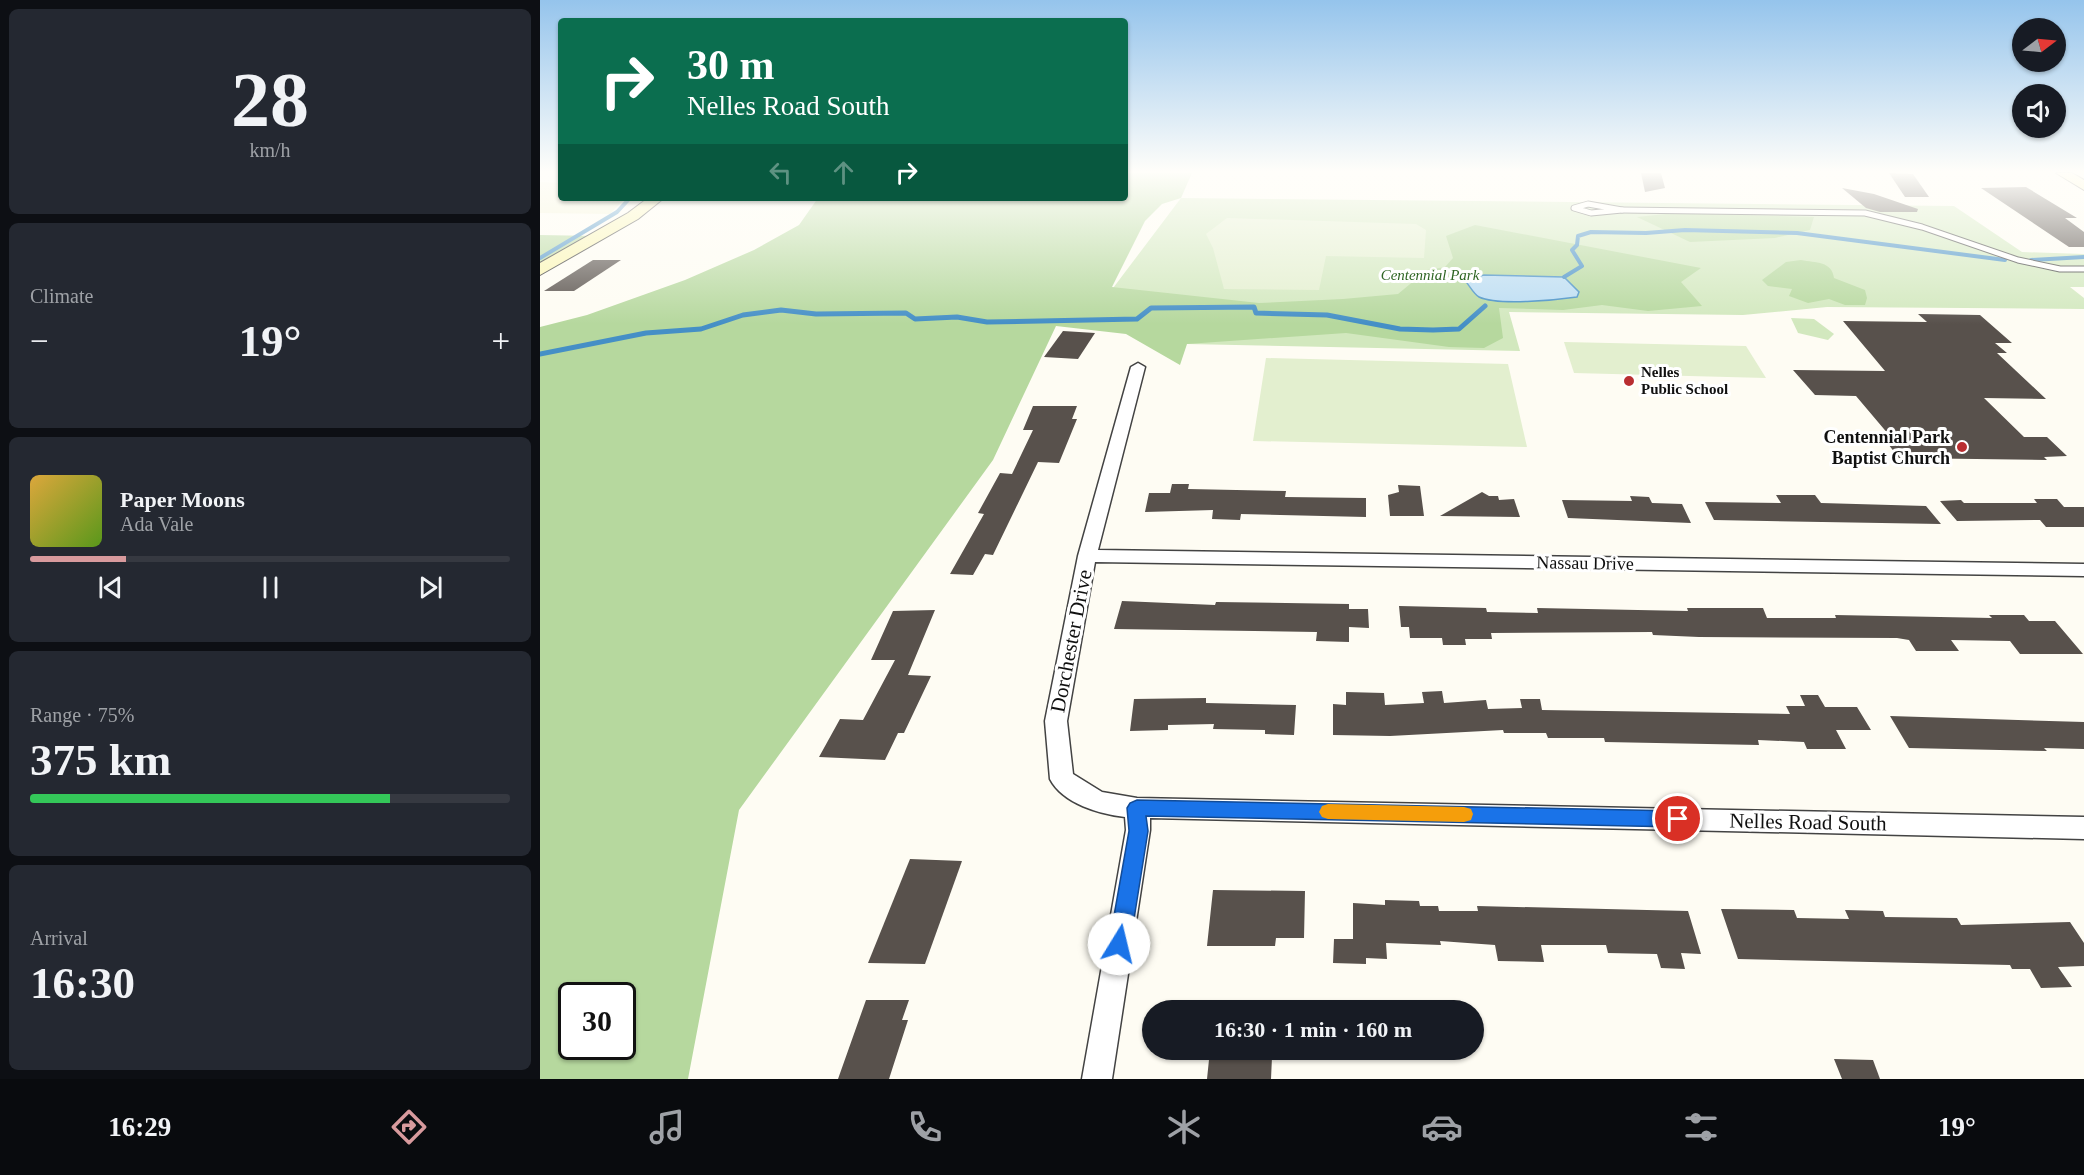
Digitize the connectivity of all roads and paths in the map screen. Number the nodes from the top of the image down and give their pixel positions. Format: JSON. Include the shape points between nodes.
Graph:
{"nodes":[{"id":1,"x":620,"y":223,"type":"edge"},
{"id":2,"x":1907,"y":223,"type":"edge"},
{"id":3,"x":2084,"y":269,"type":"edge"},
{"id":4,"x":540,"y":270,"type":"edge"},
{"id":5,"x":1138,"y":367,"type":"dead end"},
{"id":6,"x":1087,"y":556,"type":"junction"},
{"id":7,"x":2084,"y":570,"type":"edge"},
{"id":8,"x":1137,"y":808,"type":"junction"},
{"id":9,"x":2084,"y":828,"type":"edge"},
{"id":10,"x":1097,"y":1079,"type":"edge"}],
"edges":[{"from":1,"to":4,"type":"main road"},
{"from":2,"to":3,"type":"lane","via":[[2018,260],[2060,269]]},
{"from":5,"to":6,"type":"street","name":"Dorchester Drive"},
{"from":6,"to":7,"type":"street","name":"Nassau Drive"},
{"from":6,"to":8,"type":"street","name":"Dorchester Drive","via":[[1056,721],[1062,779],[1087,799],[1106,806]]},
{"from":8,"to":9,"type":"street","name":"Nelles Road South"},
{"from":8,"to":10,"type":"street","via":[[1138,831]]}]}
